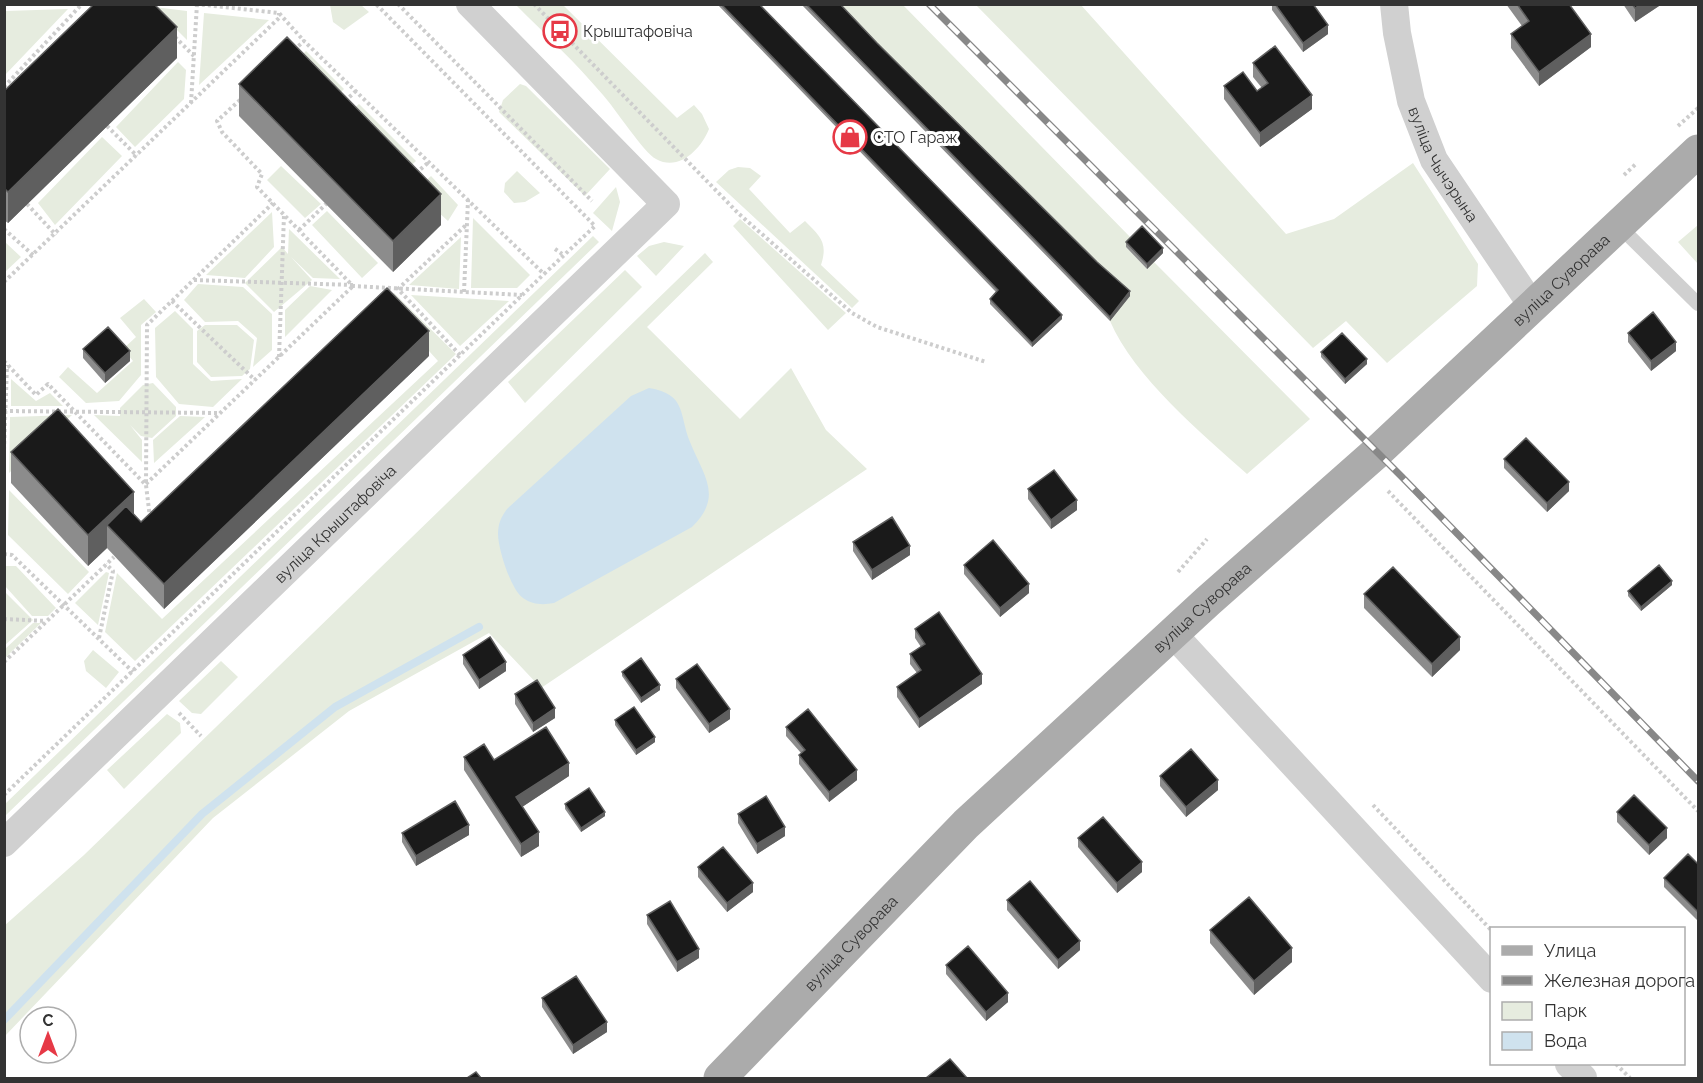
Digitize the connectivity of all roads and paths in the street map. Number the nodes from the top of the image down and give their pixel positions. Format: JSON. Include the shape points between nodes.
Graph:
{"nodes":[{"id":1,"x":82,"y":4,"type":"edge"},
{"id":2,"x":376,"y":4,"type":"edge"},
{"id":3,"x":398,"y":4,"type":"edge"},
{"id":4,"x":470,"y":4,"type":"edge"},
{"id":5,"x":534,"y":4,"type":"edge"},
{"id":6,"x":1394,"y":4,"type":"edge"},
{"id":7,"x":197,"y":5,"type":"edge"},
{"id":8,"x":279,"y":13,"type":"junction"},
{"id":9,"x":57,"y":30,"type":"junction"},
{"id":10,"x":172,"y":34,"type":"edge"},
{"id":11,"x":64,"y":37,"type":"edge"},
{"id":12,"x":304,"y":41,"type":"junction"},
{"id":13,"x":194,"y":56,"type":"junction"},
{"id":14,"x":287,"y":57,"type":"edge"},
{"id":15,"x":4,"y":87,"type":"edge"},
{"id":16,"x":357,"y":90,"type":"junction"},
{"id":17,"x":243,"y":97,"type":"dead end"},
{"id":18,"x":191,"y":103,"type":"junction"},
{"id":19,"x":340,"y":106,"type":"edge"},
{"id":20,"x":107,"y":126,"type":"edge"},
{"id":21,"x":1698,"y":152,"type":"edge"},
{"id":22,"x":137,"y":156,"type":"junction"},
{"id":23,"x":429,"y":162,"type":"junction"},
{"id":24,"x":408,"y":179,"type":"edge"},
{"id":25,"x":468,"y":199,"type":"junction"},
{"id":26,"x":592,"y":201,"type":"dead end"},
{"id":27,"x":273,"y":203,"type":"junction"},
{"id":28,"x":27,"y":204,"type":"edge"},
{"id":29,"x":326,"y":204,"type":"edge"},
{"id":30,"x":284,"y":214,"type":"junction"},
{"id":31,"x":466,"y":225,"type":"junction"},
{"id":32,"x":1618,"y":226,"type":"junction"},
{"id":33,"x":4,"y":229,"type":"edge"},
{"id":34,"x":299,"y":230,"type":"junction"},
{"id":35,"x":56,"y":235,"type":"junction"},
{"id":36,"x":555,"y":249,"type":"dead end"},
{"id":37,"x":562,"y":254,"type":"junction"},
{"id":38,"x":34,"y":256,"type":"junction"},
{"id":39,"x":544,"y":274,"type":"junction"},
{"id":40,"x":194,"y":280,"type":"junction"},
{"id":41,"x":4,"y":282,"type":"edge"},
{"id":42,"x":281,"y":283,"type":"junction"},
{"id":43,"x":354,"y":286,"type":"junction"},
{"id":44,"x":398,"y":289,"type":"junction"},
{"id":45,"x":464,"y":292,"type":"junction"},
{"id":46,"x":522,"y":295,"type":"junction"},
{"id":47,"x":172,"y":301,"type":"junction"},
{"id":48,"x":1698,"y":304,"type":"edge"},
{"id":49,"x":1533,"y":307,"type":"junction"},
{"id":50,"x":460,"y":355,"type":"junction"},
{"id":51,"x":279,"y":357,"type":"junction"},
{"id":52,"x":6,"y":362,"type":"edge"},
{"id":53,"x":986,"y":362,"type":"dead end"},
{"id":54,"x":255,"y":380,"type":"junction"},
{"id":55,"x":74,"y":410,"type":"junction"},
{"id":56,"x":5,"y":411,"type":"edge"},
{"id":57,"x":146,"y":411,"type":"junction"},
{"id":58,"x":220,"y":413,"type":"junction"},
{"id":59,"x":4,"y":450,"type":"edge"},
{"id":60,"x":146,"y":485,"type":"junction"},
{"id":61,"x":1388,"y":491,"type":"dead end"},
{"id":62,"x":151,"y":522,"type":"edge"},
{"id":63,"x":1207,"y":539,"type":"dead end"},
{"id":64,"x":4,"y":554,"type":"edge"},
{"id":65,"x":114,"y":557,"type":"edge"},
{"id":66,"x":106,"y":564,"type":"junction"},
{"id":67,"x":1178,"y":572,"type":"dead end"},
{"id":68,"x":64,"y":604,"type":"junction"},
{"id":69,"x":4,"y":619,"type":"edge"},
{"id":70,"x":47,"y":621,"type":"junction"},
{"id":71,"x":1173,"y":634,"type":"junction"},
{"id":72,"x":99,"y":638,"type":"junction"},
{"id":73,"x":4,"y":662,"type":"edge"},
{"id":74,"x":133,"y":671,"type":"junction"},
{"id":75,"x":159,"y":694,"type":"junction"},
{"id":76,"x":201,"y":736,"type":"dead end"},
{"id":77,"x":4,"y":795,"type":"edge"},
{"id":78,"x":1698,"y":811,"type":"edge"},
{"id":79,"x":4,"y":843,"type":"edge"},
{"id":80,"x":1490,"y":978,"type":"edge"},
{"id":81,"x":1570,"y":1065,"type":"edge"},
{"id":82,"x":1617,"y":1065,"type":"edge"},
{"id":83,"x":720,"y":1078,"type":"edge"},
{"id":84,"x":1583,"y":1078,"type":"edge"},
{"id":85,"x":1630,"y":1078,"type":"edge"}],
"edges":[{"from":1,"to":9,"type":"path"},
{"from":2,"to":37,"type":"path","via":[[595,226]]},
{"from":3,"to":26,"type":"path"},
{"from":4,"to":75,"type":"street","name":"вуліца Крыштафовіча","via":[[666,204]]},
{"from":5,"to":53,"type":"path","via":[[739,214],[852,313],[877,327]]},
{"from":6,"to":49,"type":"street","name":"вуліца Чычэрына","via":[[1411,101],[1434,160]]},
{"from":7,"to":8,"type":"path"},
{"from":7,"to":13,"type":"path"},
{"from":8,"to":12,"type":"path"},
{"from":8,"to":18,"type":"path","via":[[279,18]]},
{"from":9,"to":11,"type":"path"},
{"from":9,"to":15,"type":"path"},
{"from":10,"to":13,"type":"path"},
{"from":12,"to":14,"type":"path"},
{"from":12,"to":16,"type":"path"},
{"from":13,"to":18,"type":"path"},
{"from":16,"to":19,"type":"path"},
{"from":16,"to":23,"type":"path"},
{"from":17,"to":27,"type":"path","via":[[217,122],[262,174],[257,187]]},
{"from":18,"to":22,"type":"path"},
{"from":20,"to":22,"type":"path"},
{"from":21,"to":32,"type":"main road","name":"вуліца Суворава"},
{"from":22,"to":35,"type":"path"},
{"from":23,"to":24,"type":"path"},
{"from":23,"to":25,"type":"path"},
{"from":25,"to":31,"type":"path"},
{"from":25,"to":39,"type":"path"},
{"from":27,"to":30,"type":"path"},
{"from":27,"to":40,"type":"path"},
{"from":28,"to":35,"type":"path"},
{"from":29,"to":34,"type":"path"},
{"from":30,"to":34,"type":"path"},
{"from":30,"to":42,"type":"path"},
{"from":31,"to":44,"type":"path"},
{"from":31,"to":45,"type":"path"},
{"from":32,"to":48,"type":"lane"},
{"from":32,"to":49,"type":"main road","name":"вуліца Суворава"},
{"from":33,"to":38,"type":"path"},
{"from":34,"to":43,"type":"path"},
{"from":35,"to":38,"type":"path"},
{"from":36,"to":37,"type":"path"},
{"from":37,"to":39,"type":"path"},
{"from":38,"to":41,"type":"path"},
{"from":39,"to":46,"type":"path"},
{"from":40,"to":42,"type":"path"},
{"from":40,"to":47,"type":"path"},
{"from":42,"to":43,"type":"path"},
{"from":42,"to":51,"type":"path"},
{"from":43,"to":44,"type":"path"},
{"from":43,"to":51,"type":"path"},
{"from":44,"to":45,"type":"path"},
{"from":44,"to":50,"type":"path"},
{"from":45,"to":46,"type":"path"},
{"from":46,"to":50,"type":"path"},
{"from":47,"to":54,"type":"path"},
{"from":47,"to":57,"type":"path","via":[[147,325]]},
{"from":49,"to":71,"type":"main road","name":"вуліца Суворава"},
{"from":50,"to":74,"type":"path"},
{"from":51,"to":54,"type":"path"},
{"from":52,"to":55,"type":"path","via":[[36,395],[48,384]]},
{"from":52,"to":56,"type":"path"},
{"from":54,"to":58,"type":"path"},
{"from":55,"to":56,"type":"path"},
{"from":55,"to":57,"type":"path"},
{"from":55,"to":60,"type":"path"},
{"from":56,"to":59,"type":"path"},
{"from":57,"to":58,"type":"path"},
{"from":57,"to":60,"type":"path"},
{"from":58,"to":60,"type":"path"},
{"from":60,"to":62,"type":"path"},
{"from":61,"to":78,"type":"path"},
{"from":63,"to":67,"type":"path"},
{"from":64,"to":68,"type":"path","via":[[12,555]]},
{"from":65,"to":66,"type":"path"},
{"from":66,"to":68,"type":"path"},
{"from":66,"to":72,"type":"path","via":[[113,571]]},
{"from":68,"to":70,"type":"path"},
{"from":68,"to":72,"type":"path"},
{"from":69,"to":70,"type":"path"},
{"from":70,"to":73,"type":"path"},
{"from":71,"to":80,"type":"street"},
{"from":71,"to":83,"type":"main road","name":"вуліца Суворава","via":[[966,824]]},
{"from":72,"to":74,"type":"path"},
{"from":74,"to":75,"type":"path"},
{"from":74,"to":77,"type":"path"},
{"from":75,"to":76,"type":"path"},
{"from":75,"to":79,"type":"street","name":"вуліца Крыштафовіча"},
{"from":81,"to":84,"type":"street"},
{"from":82,"to":85,"type":"path"}]}
